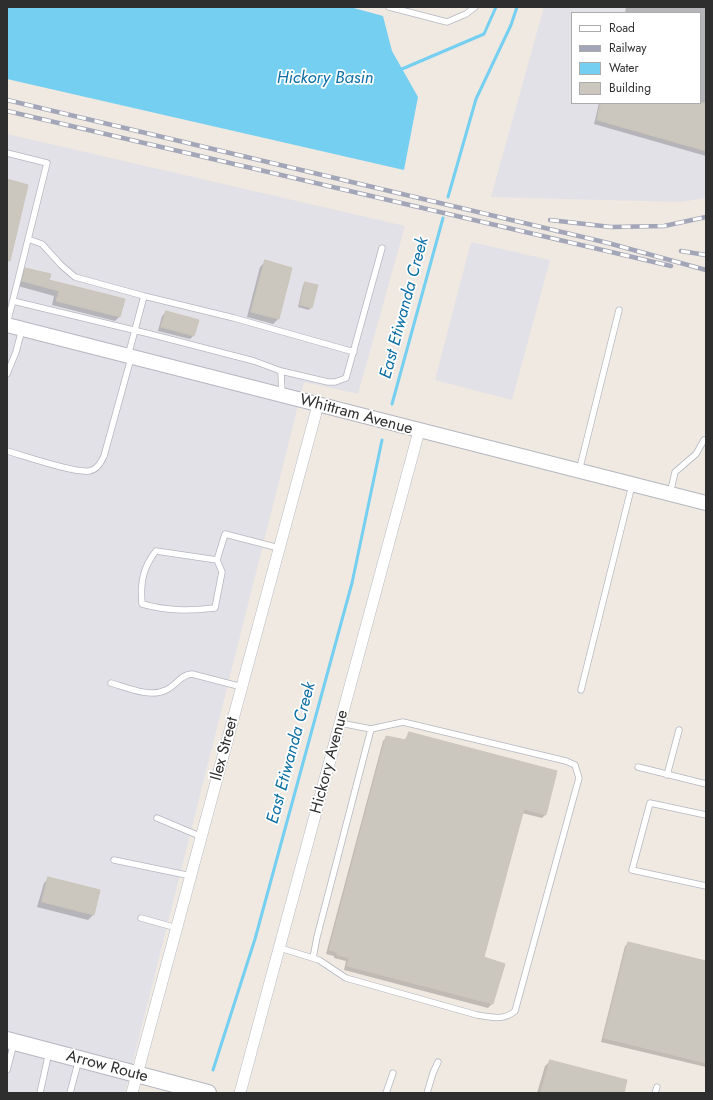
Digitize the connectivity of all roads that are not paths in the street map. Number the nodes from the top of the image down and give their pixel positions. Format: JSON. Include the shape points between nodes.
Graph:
{"nodes":[{"id":1,"x":389,"y":7,"type":"edge"},
{"id":2,"x":475,"y":7,"type":"edge"},
{"id":3,"x":7,"y":152,"type":"edge"},
{"id":4,"x":28,"y":239,"type":"junction"},
{"id":5,"x":382,"y":248,"type":"dead end"},
{"id":6,"x":144,"y":296,"type":"junction"},
{"id":7,"x":13,"y":301,"type":"junction"},
{"id":8,"x":619,"y":310,"type":"dead end"},
{"id":9,"x":7,"y":325,"type":"edge"},
{"id":10,"x":22,"y":329,"type":"junction"},
{"id":11,"x":134,"y":331,"type":"junction"},
{"id":12,"x":354,"y":352,"type":"junction"},
{"id":13,"x":130,"y":357,"type":"junction"},
{"id":14,"x":281,"y":371,"type":"junction"},
{"id":15,"x":7,"y":374,"type":"edge"},
{"id":16,"x":282,"y":396,"type":"junction"},
{"id":17,"x":318,"y":405,"type":"junction"},
{"id":18,"x":419,"y":431,"type":"junction"},
{"id":19,"x":704,"y":440,"type":"dead end"},
{"id":20,"x":7,"y":451,"type":"edge"},
{"id":21,"x":579,"y":471,"type":"junction"},
{"id":22,"x":632,"y":485,"type":"junction"},
{"id":23,"x":669,"y":494,"type":"junction"},
{"id":24,"x":706,"y":503,"type":"edge"},
{"id":25,"x":279,"y":548,"type":"junction"},
{"id":26,"x":217,"y":560,"type":"junction"},
{"id":27,"x":111,"y":683,"type":"dead end"},
{"id":28,"x":242,"y":687,"type":"junction"},
{"id":29,"x":581,"y":690,"type":"dead end"},
{"id":30,"x":340,"y":723,"type":"junction"},
{"id":31,"x":371,"y":729,"type":"junction"},
{"id":32,"x":679,"y":730,"type":"dead end"},
{"id":33,"x":638,"y":767,"type":"dead end"},
{"id":34,"x":667,"y":775,"type":"junction"},
{"id":35,"x":706,"y":784,"type":"edge"},
{"id":36,"x":706,"y":815,"type":"edge"},
{"id":37,"x":157,"y":818,"type":"dead end"},
{"id":38,"x":202,"y":837,"type":"junction"},
{"id":39,"x":114,"y":860,"type":"dead end"},
{"id":40,"x":191,"y":876,"type":"junction"},
{"id":41,"x":706,"y":886,"type":"edge"},
{"id":42,"x":140,"y":918,"type":"dead end"},
{"id":43,"x":177,"y":928,"type":"junction"},
{"id":44,"x":280,"y":948,"type":"junction"},
{"id":45,"x":313,"y":958,"type":"junction"},
{"id":46,"x":11,"y":1041,"type":"edge"},
{"id":47,"x":49,"y":1051,"type":"junction"},
{"id":48,"x":79,"y":1059,"type":"junction"},
{"id":49,"x":438,"y":1062,"type":"dead end"},
{"id":50,"x":7,"y":1070,"type":"edge"},
{"id":51,"x":393,"y":1073,"type":"dead end"},
{"id":52,"x":137,"y":1074,"type":"junction"},
{"id":53,"x":657,"y":1086,"type":"dead end"},
{"id":54,"x":40,"y":1093,"type":"edge"},
{"id":55,"x":70,"y":1093,"type":"edge"},
{"id":56,"x":132,"y":1093,"type":"edge"},
{"id":57,"x":208,"y":1093,"type":"edge"},
{"id":58,"x":240,"y":1093,"type":"edge"},
{"id":59,"x":386,"y":1093,"type":"edge"},
{"id":60,"x":428,"y":1093,"type":"edge"},
{"id":61,"x":655,"y":1093,"type":"edge"}],
"edges":[{"from":1,"to":2,"type":"lane","via":[[447,22]]},
{"from":3,"to":4,"type":"lane","via":[[47,163]]},
{"from":4,"to":6,"type":"lane","via":[[42,244],[75,277]]},
{"from":4,"to":7,"type":"lane"},
{"from":5,"to":12,"type":"lane"},
{"from":6,"to":11,"type":"lane"},
{"from":6,"to":12,"type":"lane"},
{"from":7,"to":9,"type":"lane"},
{"from":7,"to":11,"type":"lane"},
{"from":8,"to":21,"type":"lane"},
{"from":9,"to":10,"type":"street","name":"Whittram Avenue"},
{"from":10,"to":13,"type":"street","name":"Whittram Avenue"},
{"from":10,"to":15,"type":"lane"},
{"from":11,"to":13,"type":"lane"},
{"from":11,"to":14,"type":"lane","via":[[254,361]]},
{"from":12,"to":14,"type":"lane","via":[[346,378],[342,380],[328,382]]},
{"from":13,"to":16,"type":"street","name":"Whittram Avenue"},
{"from":13,"to":20,"type":"lane","via":[[104,456],[97,466],[90,471],[76,470]]},
{"from":14,"to":16,"type":"lane"},
{"from":16,"to":17,"type":"street","name":"Whittram Avenue"},
{"from":17,"to":18,"type":"street","name":"Whittram Avenue"},
{"from":17,"to":25,"type":"street","name":"Ilex Street"},
{"from":18,"to":21,"type":"street","name":"Whittram Avenue"},
{"from":18,"to":30,"type":"street","name":"Hickory Avenue"},
{"from":19,"to":23,"type":"lane","via":[[696,454],[675,472]]},
{"from":21,"to":22,"type":"street","name":"Whittram Avenue"},
{"from":22,"to":23,"type":"street","name":"Whittram Avenue"},
{"from":22,"to":29,"type":"lane"},
{"from":23,"to":24,"type":"street","name":"Whittram Avenue"},
{"from":25,"to":26,"type":"lane","via":[[225,534]]},
{"from":25,"to":28,"type":"street","name":"Ilex Street"},
{"from":26,"to":26,"type":"lane","via":[[222,572],[215,608],[166,610],[142,604],[141,585],[148,561],[156,551]]},
{"from":27,"to":28,"type":"lane","via":[[142,692],[160,692],[167,690],[184,676],[192,674]]},
{"from":28,"to":38,"type":"street","name":"Ilex Street"},
{"from":30,"to":31,"type":"lane"},
{"from":30,"to":44,"type":"street","name":"Hickory Avenue"},
{"from":31,"to":45,"type":"lane"},
{"from":31,"to":45,"type":"lane","via":[[403,722],[425,727],[566,761],[575,765],[579,778],[515,1011],[510,1016],[498,1018],[477,1015],[346,978]]},
{"from":32,"to":34,"type":"lane"},
{"from":33,"to":34,"type":"lane"},
{"from":34,"to":35,"type":"lane"},
{"from":36,"to":41,"type":"lane","via":[[650,803],[632,870]]},
{"from":37,"to":38,"type":"lane"},
{"from":38,"to":40,"type":"street","name":"Ilex Street"},
{"from":39,"to":40,"type":"lane"},
{"from":40,"to":43,"type":"street","name":"Ilex Street"},
{"from":42,"to":43,"type":"lane"},
{"from":43,"to":52,"type":"street","name":"Ilex Street"},
{"from":44,"to":45,"type":"lane"},
{"from":44,"to":58,"type":"street","name":"Hickory Avenue"},
{"from":46,"to":47,"type":"main road","name":"Arrow Route"},
{"from":46,"to":50,"type":"lane"},
{"from":47,"to":48,"type":"main road","name":"Arrow Route"},
{"from":47,"to":54,"type":"lane"},
{"from":48,"to":52,"type":"main road","name":"Arrow Route"},
{"from":48,"to":55,"type":"lane"},
{"from":49,"to":60,"type":"lane"},
{"from":51,"to":59,"type":"lane"},
{"from":52,"to":56,"type":"street","name":"Ilex Street"},
{"from":52,"to":57,"type":"main road","name":"Arrow Route"},
{"from":53,"to":61,"type":"lane"}]}
